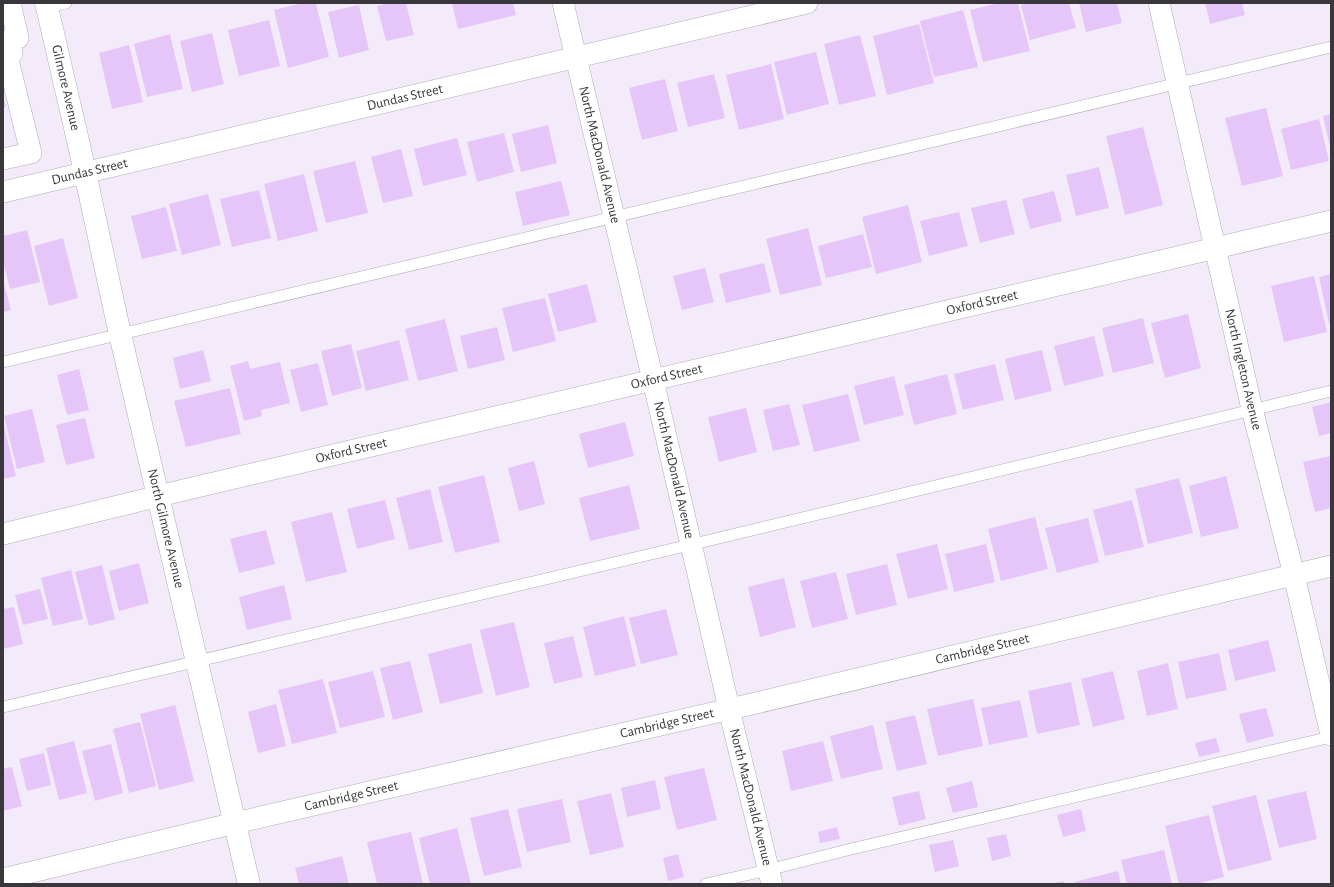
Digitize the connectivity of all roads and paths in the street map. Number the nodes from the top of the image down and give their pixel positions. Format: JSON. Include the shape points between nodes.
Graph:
{"nodes":[{"id":1,"x":10,"y":3,"type":"edge"},
{"id":2,"x":563,"y":3,"type":"edge"},
{"id":3,"x":807,"y":3,"type":"edge"},
{"id":4,"x":1159,"y":3,"type":"edge"},
{"id":5,"x":53,"y":4,"type":"edge"},
{"id":6,"x":1331,"y":47,"type":"edge"},
{"id":7,"x":576,"y":57,"type":"junction"},
{"id":8,"x":1178,"y":83,"type":"junction"},
{"id":9,"x":3,"y":95,"type":"edge"},
{"id":10,"x":3,"y":108,"type":"edge"},
{"id":11,"x":3,"y":159,"type":"edge"},
{"id":12,"x":84,"y":173,"type":"junction"},
{"id":13,"x":3,"y":192,"type":"edge"},
{"id":14,"x":614,"y":218,"type":"junction"},
{"id":15,"x":1331,"y":222,"type":"edge"},
{"id":16,"x":1214,"y":249,"type":"junction"},
{"id":17,"x":120,"y":334,"type":"junction"},
{"id":18,"x":3,"y":362,"type":"edge"},
{"id":19,"x":653,"y":380,"type":"junction"},
{"id":20,"x":1331,"y":391,"type":"edge"},
{"id":21,"x":1252,"y":409,"type":"junction"},
{"id":22,"x":159,"y":496,"type":"junction"},
{"id":23,"x":3,"y":534,"type":"edge"},
{"id":24,"x":691,"y":544,"type":"junction"},
{"id":25,"x":1331,"y":566,"type":"edge"},
{"id":26,"x":1294,"y":575,"type":"junction"},
{"id":27,"x":198,"y":661,"type":"junction"},
{"id":28,"x":3,"y":707,"type":"edge"},
{"id":29,"x":729,"y":710,"type":"junction"},
{"id":30,"x":1331,"y":736,"type":"edge"},
{"id":31,"x":235,"y":823,"type":"junction"},
{"id":32,"x":770,"y":877,"type":"edge"},
{"id":33,"x":3,"y":879,"type":"edge"},
{"id":34,"x":249,"y":884,"type":"edge"},
{"id":35,"x":706,"y":884,"type":"edge"}],
"edges":[{"from":1,"to":11,"type":"street","via":[[18,38],[9,40],[12,53],[7,56],[31,153]]},
{"from":2,"to":7,"type":"street","name":"North MacDonald Avenue"},
{"from":3,"to":7,"type":"street","name":"Dundas Street"},
{"from":4,"to":8,"type":"street","name":"North Ingleton Avenue"},
{"from":5,"to":12,"type":"street","name":"Gilmore Avenue"},
{"from":6,"to":8,"type":"lane"},
{"from":7,"to":12,"type":"street","name":"Dundas Street"},
{"from":7,"to":14,"type":"street","name":"North MacDonald Avenue"},
{"from":8,"to":14,"type":"lane"},
{"from":8,"to":16,"type":"street","name":"North Ingleton Avenue"},
{"from":9,"to":10,"type":"street","via":[[6,107]]},
{"from":12,"to":13,"type":"street","name":"Dundas Street"},
{"from":12,"to":17,"type":"street","name":"North Gilmore Avenue"},
{"from":14,"to":17,"type":"lane"},
{"from":14,"to":19,"type":"street","name":"North MacDonald Avenue"},
{"from":15,"to":16,"type":"street","name":"Oxford Street"},
{"from":16,"to":19,"type":"street","name":"Oxford Street"},
{"from":16,"to":21,"type":"street","name":"North Ingleton Avenue"},
{"from":17,"to":18,"type":"lane"},
{"from":17,"to":22,"type":"street","name":"North Gilmore Avenue"},
{"from":19,"to":22,"type":"street","name":"Oxford Street"},
{"from":19,"to":24,"type":"street","name":"North MacDonald Avenue"},
{"from":20,"to":21,"type":"lane"},
{"from":21,"to":24,"type":"lane"},
{"from":21,"to":26,"type":"street","name":"North Ingleton Avenue"},
{"from":22,"to":23,"type":"street","name":"Oxford Street"},
{"from":22,"to":27,"type":"street","name":"North Gilmore Avenue"},
{"from":24,"to":27,"type":"lane"},
{"from":24,"to":29,"type":"street","name":"North MacDonald Avenue"},
{"from":25,"to":26,"type":"street","name":"Cambridge Street"},
{"from":26,"to":29,"type":"street","name":"Cambridge Street"},
{"from":26,"to":30,"type":"street","name":"North Ingleton Avenue"},
{"from":27,"to":28,"type":"lane"},
{"from":27,"to":31,"type":"street","name":"North Gilmore Avenue"},
{"from":29,"to":31,"type":"street","name":"Cambridge Street"},
{"from":29,"to":32,"type":"street","name":"North MacDonald Avenue"},
{"from":30,"to":32,"type":"lane","via":[[851,848]]},
{"from":31,"to":33,"type":"street","name":"Cambridge Street"},
{"from":31,"to":34,"type":"street","name":"North Gilmore Avenue"},
{"from":32,"to":35,"type":"lane"}]}
